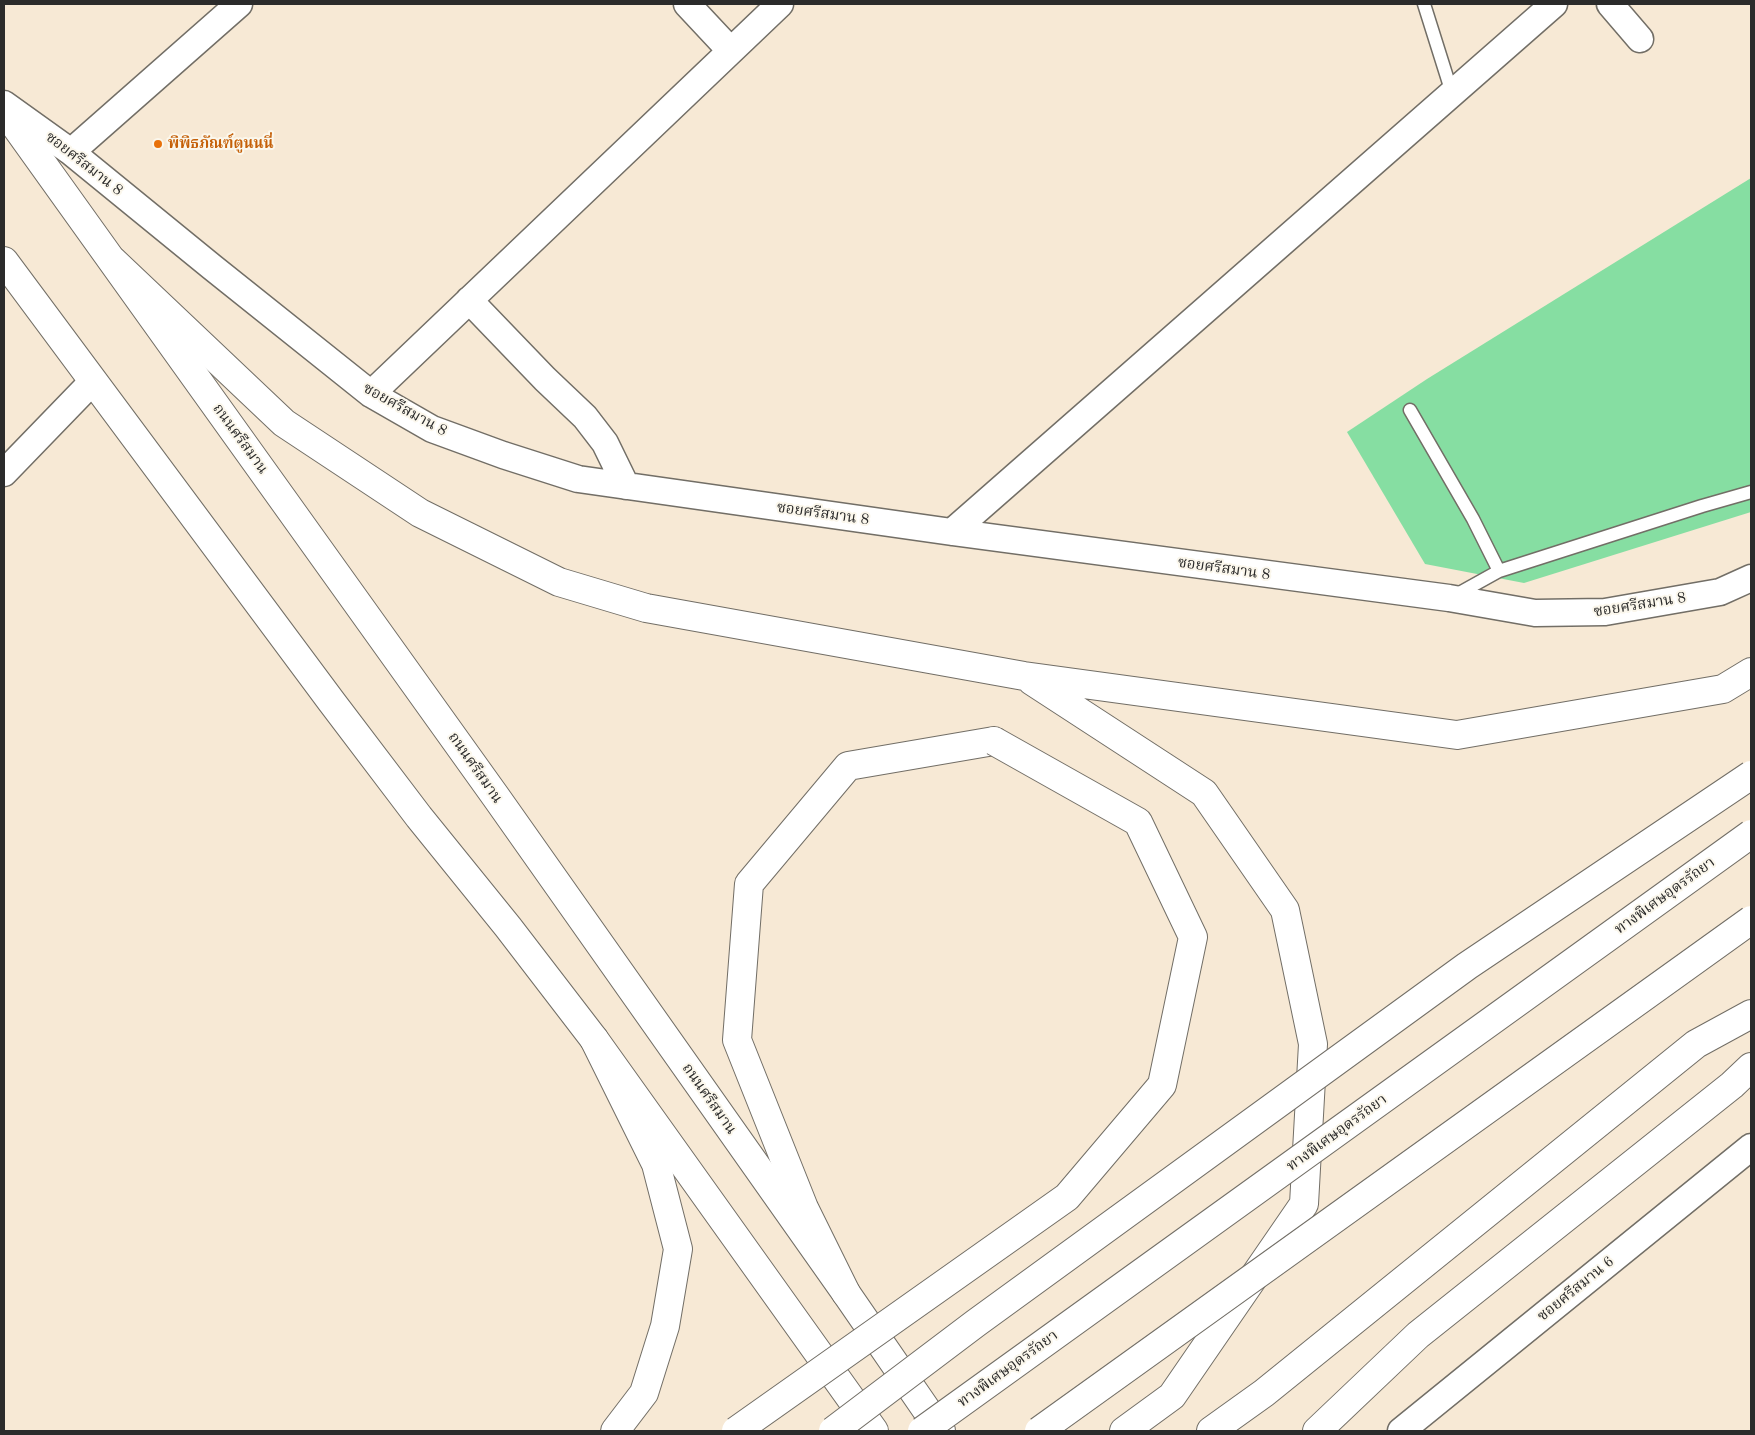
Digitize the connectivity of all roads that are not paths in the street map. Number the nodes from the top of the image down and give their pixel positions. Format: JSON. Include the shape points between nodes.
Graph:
{"nodes":[{"id":1,"x":239,"y":4,"type":"edge"},
{"id":2,"x":687,"y":4,"type":"edge"},
{"id":3,"x":780,"y":4,"type":"edge"},
{"id":4,"x":1424,"y":4,"type":"edge"},
{"id":5,"x":1554,"y":4,"type":"edge"},
{"id":6,"x":1610,"y":4,"type":"edge"},
{"id":7,"x":1640,"y":39,"type":"dead end"},
{"id":8,"x":730,"y":50,"type":"junction"},
{"id":9,"x":1452,"y":93,"type":"junction"},
{"id":10,"x":4,"y":104,"type":"edge"},
{"id":11,"x":4,"y":110,"type":"edge"},
{"id":12,"x":71,"y":152,"type":"junction"},
{"id":13,"x":4,"y":261,"type":"edge"},
{"id":14,"x":113,"y":261,"type":"junction"},
{"id":15,"x":469,"y":300,"type":"junction"},
{"id":16,"x":93,"y":381,"type":"junction"},
{"id":17,"x":371,"y":394,"type":"junction"},
{"id":18,"x":1410,"y":410,"type":"dead end"},
{"id":19,"x":4,"y":473,"type":"edge"},
{"id":20,"x":626,"y":486,"type":"junction"},
{"id":21,"x":1751,"y":492,"type":"edge"},
{"id":22,"x":952,"y":532,"type":"junction"},
{"id":23,"x":1499,"y":571,"type":"junction"},
{"id":24,"x":1751,"y":578,"type":"edge"},
{"id":25,"x":1449,"y":598,"type":"junction"},
{"id":26,"x":1751,"y":672,"type":"edge"},
{"id":27,"x":1024,"y":676,"type":"junction"},
{"id":28,"x":1751,"y":775,"type":"edge"},
{"id":29,"x":1751,"y":834,"type":"edge"},
{"id":30,"x":1751,"y":920,"type":"edge"},
{"id":31,"x":1751,"y":1014,"type":"edge"},
{"id":32,"x":594,"y":1039,"type":"junction"},
{"id":33,"x":1751,"y":1067,"type":"edge"},
{"id":34,"x":1751,"y":1147,"type":"edge"},
{"id":35,"x":846,"y":1293,"type":"junction"},
{"id":36,"x":615,"y":1431,"type":"edge"},
{"id":37,"x":736,"y":1431,"type":"edge"},
{"id":38,"x":833,"y":1431,"type":"edge"},
{"id":39,"x":874,"y":1431,"type":"edge"},
{"id":40,"x":922,"y":1431,"type":"edge"},
{"id":41,"x":941,"y":1431,"type":"edge"},
{"id":42,"x":1038,"y":1431,"type":"edge"},
{"id":43,"x":1124,"y":1431,"type":"edge"},
{"id":44,"x":1211,"y":1431,"type":"edge"},
{"id":45,"x":1316,"y":1431,"type":"edge"},
{"id":46,"x":1400,"y":1431,"type":"edge"}],
"edges":[{"from":1,"to":12,"type":"street"},
{"from":2,"to":8,"type":"street"},
{"from":3,"to":8,"type":"street"},
{"from":4,"to":9,"type":"lane"},
{"from":5,"to":9,"type":"street"},
{"from":6,"to":7,"type":"street"},
{"from":8,"to":15,"type":"street"},
{"from":9,"to":22,"type":"street"},
{"from":10,"to":12,"type":"street","name":"ซอยศรีสมาน 8"},
{"from":11,"to":14,"type":"main road","name":"ถนนศรีสมาน"},
{"from":12,"to":17,"type":"street","name":"ซอยศรีสมาน 8"},
{"from":13,"to":16,"type":"main road"},
{"from":14,"to":27,"type":"main road","via":[[284,423],[420,513],[559,582],[646,608]]},
{"from":14,"to":35,"type":"main road","name":"ถนนศรีสมาน"},
{"from":15,"to":17,"type":"street"},
{"from":15,"to":20,"type":"street","via":[[585,417],[605,443]]},
{"from":16,"to":19,"type":"street"},
{"from":16,"to":32,"type":"main road","via":[[330,701]]},
{"from":17,"to":20,"type":"street","name":"ซอยศรีสมาน 8","via":[[432,429],[502,455],[578,479]]},
{"from":18,"to":23,"type":"lane"},
{"from":20,"to":22,"type":"street","name":"ซอยศรีสมาน 8"},
{"from":21,"to":23,"type":"lane"},
{"from":22,"to":25,"type":"street","name":"ซอยศรีสมาน 8"},
{"from":23,"to":25,"type":"lane"},
{"from":24,"to":25,"type":"street","name":"ซอยศรีสมาน 8","via":[[1720,592],[1605,612],[1535,613]]},
{"from":26,"to":27,"type":"main road","via":[[1723,689],[1457,735]]},
{"from":27,"to":43,"type":"main road","bridge":true,"via":[[1204,793],[1285,910],[1314,1044],[1304,1204],[1172,1396]]},
{"from":28,"to":38,"type":"main road","bridge":true,"via":[[1467,966],[976,1323]]},
{"from":29,"to":40,"type":"main road","name":"ทางพิเศษอุดรรัถยา","bridge":true},
{"from":30,"to":42,"type":"main road","bridge":true},
{"from":31,"to":44,"type":"main road","via":[[1696,1044],[1264,1393]]},
{"from":32,"to":36,"type":"main road","via":[[656,1164],[678,1249],[665,1326],[644,1393]]},
{"from":32,"to":39,"type":"main road"},
{"from":33,"to":45,"type":"main road","via":[[1418,1334]]},
{"from":34,"to":46,"type":"street","name":"ซอยศรีสมาน 6"},
{"from":35,"to":37,"type":"main road","bridge":true,"via":[[804,1208],[737,1040],[749,884],[848,766],[994,740],[1138,822],[1193,937],[1162,1085],[1067,1197]]},
{"from":35,"to":41,"type":"main road","name":"ถนนศรีสมาน"}]}
